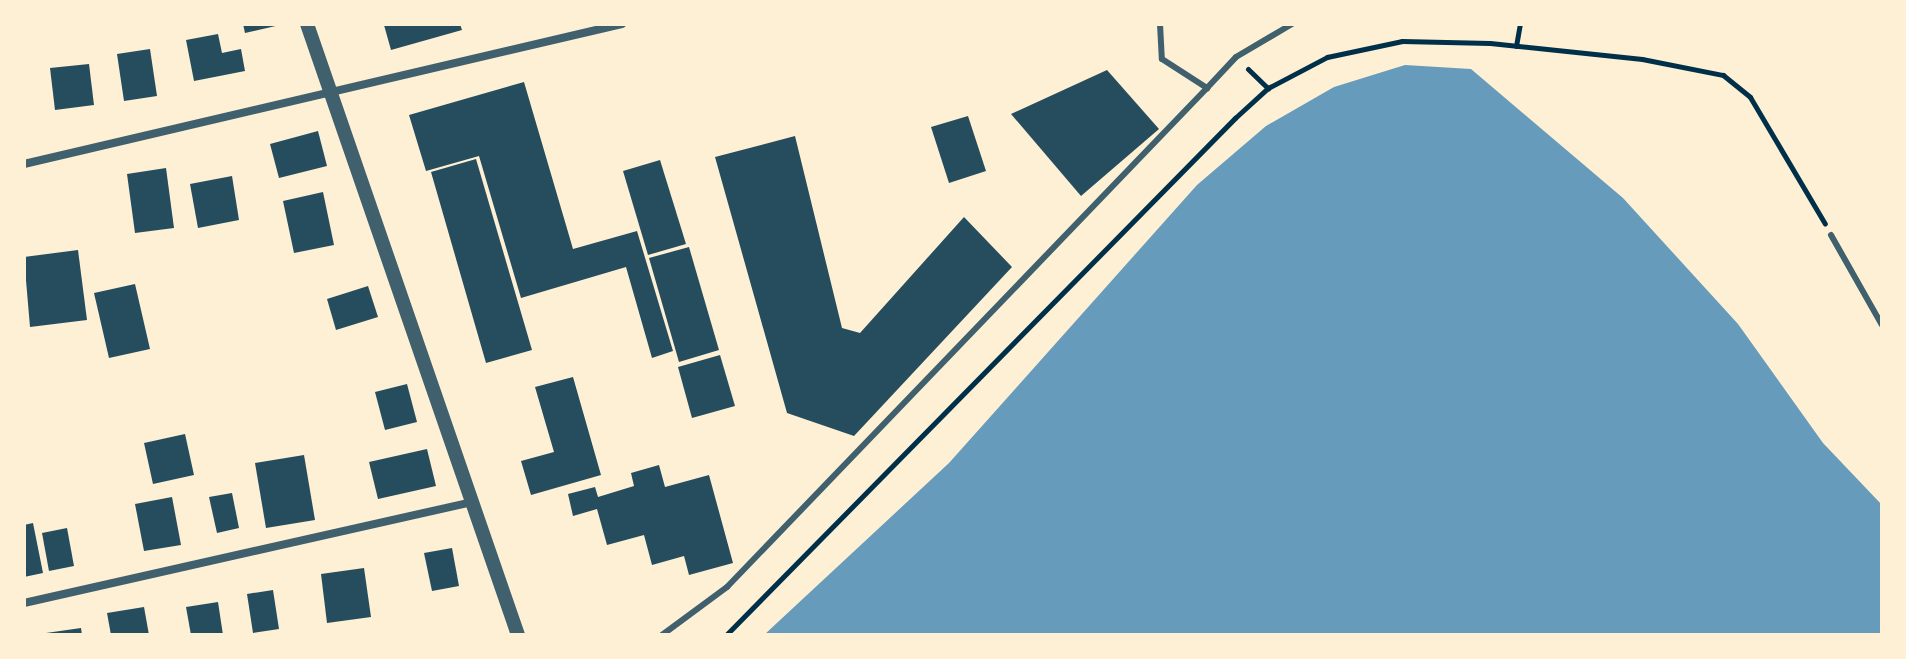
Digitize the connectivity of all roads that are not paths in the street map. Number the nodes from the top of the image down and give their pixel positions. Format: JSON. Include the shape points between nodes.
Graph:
{"nodes":[{"id":1,"x":307,"y":24,"type":"edge"},
{"id":2,"x":622,"y":24,"type":"edge"},
{"id":3,"x":1160,"y":24,"type":"edge"},
{"id":4,"x":1292,"y":24,"type":"edge"},
{"id":5,"x":1207,"y":88,"type":"junction"},
{"id":6,"x":326,"y":93,"type":"junction"},
{"id":7,"x":24,"y":164,"type":"edge"},
{"id":8,"x":1831,"y":235,"type":"road end"},
{"id":9,"x":1882,"y":325,"type":"edge"},
{"id":10,"x":471,"y":502,"type":"junction"},
{"id":11,"x":24,"y":603,"type":"edge"},
{"id":12,"x":518,"y":635,"type":"edge"},
{"id":13,"x":662,"y":635,"type":"edge"}],
"edges":[{"from":1,"to":6,"type":"street"},
{"from":2,"to":6,"type":"street"},
{"from":3,"to":5,"type":"lane","via":[[1162,59]]},
{"from":4,"to":5,"type":"lane","via":[[1236,57]]},
{"from":5,"to":13,"type":"lane","via":[[727,587]]},
{"from":6,"to":7,"type":"street"},
{"from":6,"to":10,"type":"street"},
{"from":8,"to":9,"type":"lane"},
{"from":10,"to":11,"type":"street"},
{"from":10,"to":12,"type":"street"}]}
